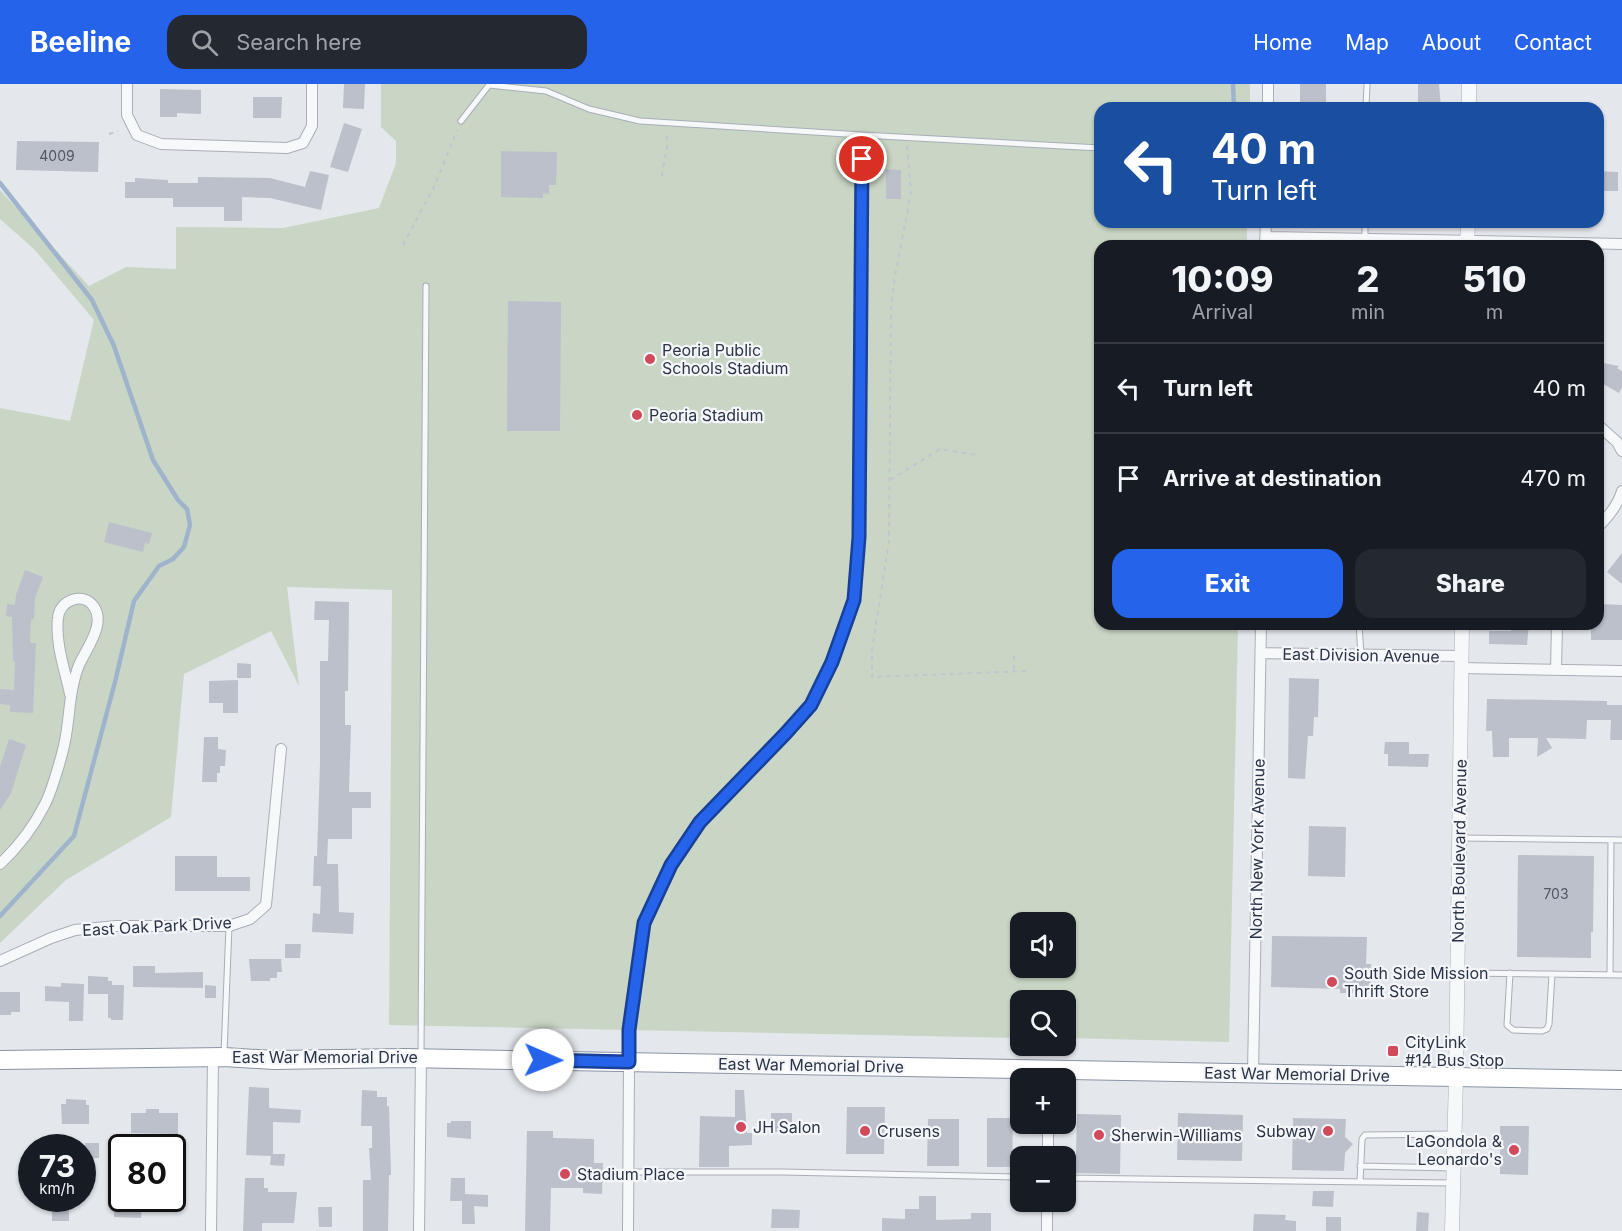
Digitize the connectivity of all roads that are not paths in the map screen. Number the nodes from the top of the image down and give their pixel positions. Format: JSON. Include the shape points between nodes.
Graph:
{"nodes":[{"id":1,"x":127,"y":84,"type":"edge"},
{"id":2,"x":312,"y":84,"type":"edge"},
{"id":3,"x":1268,"y":84,"type":"edge"},
{"id":4,"x":1367,"y":84,"type":"edge"},
{"id":5,"x":1469,"y":84,"type":"edge"},
{"id":6,"x":547,"y":87,"type":"edge"},
{"id":7,"x":1268,"y":102,"type":"edge"},
{"id":8,"x":1366,"y":102,"type":"edge"},
{"id":9,"x":1469,"y":102,"type":"edge"},
{"id":10,"x":461,"y":121,"type":"road end"},
{"id":11,"x":862,"y":135,"type":"junction"},
{"id":12,"x":1094,"y":148,"type":"edge"},
{"id":13,"x":1604,"y":244,"type":"edge"},
{"id":14,"x":1622,"y":244,"type":"edge"},
{"id":15,"x":426,"y":286,"type":"dead end"},
{"id":16,"x":1604,"y":430,"type":"edge"},
{"id":17,"x":1622,"y":452,"type":"edge"},
{"id":18,"x":1621,"y":496,"type":"edge"},
{"id":19,"x":1604,"y":521,"type":"edge"},
{"id":20,"x":1261,"y":630,"type":"edge"},
{"id":21,"x":1359,"y":630,"type":"edge"},
{"id":22,"x":1462,"y":630,"type":"edge"},
{"id":23,"x":1557,"y":630,"type":"edge"},
{"id":24,"x":1261,"y":653,"type":"junction"},
{"id":25,"x":1361,"y":655,"type":"junction"},
{"id":26,"x":1461,"y":662,"type":"junction"},
{"id":27,"x":1556,"y":669,"type":"junction"},
{"id":28,"x":1622,"y":671,"type":"edge"},
{"id":29,"x":70,"y":694,"type":"junction"},
{"id":30,"x":281,"y":748,"type":"dead end"},
{"id":31,"x":1459,"y":838,"type":"junction"},
{"id":32,"x":1611,"y":840,"type":"junction"},
{"id":33,"x":1622,"y":840,"type":"edge"},
{"id":34,"x":0,"y":864,"type":"edge"},
{"id":35,"x":230,"y":927,"type":"junction"},
{"id":36,"x":0,"y":961,"type":"edge"},
{"id":37,"x":1457,"y":973,"type":"junction"},
{"id":38,"x":1510,"y":974,"type":"junction"},
{"id":39,"x":1552,"y":974,"type":"junction"},
{"id":40,"x":1610,"y":975,"type":"junction"},
{"id":41,"x":1622,"y":975,"type":"edge"},
{"id":42,"x":219,"y":1057,"type":"junction"},
{"id":43,"x":421,"y":1058,"type":"junction"},
{"id":44,"x":0,"y":1060,"type":"edge"},
{"id":45,"x":629,"y":1062,"type":"junction"},
{"id":46,"x":1010,"y":1073,"type":"edge"},
{"id":47,"x":1253,"y":1073,"type":"junction"},
{"id":48,"x":1076,"y":1074,"type":"edge"},
{"id":49,"x":1456,"y":1077,"type":"junction"},
{"id":50,"x":1622,"y":1080,"type":"edge"},
{"id":51,"x":1454,"y":1134,"type":"junction"},
{"id":52,"x":1360,"y":1166,"type":"junction"},
{"id":53,"x":1453,"y":1168,"type":"junction"},
{"id":54,"x":629,"y":1172,"type":"junction"},
{"id":55,"x":1010,"y":1177,"type":"edge"},
{"id":56,"x":1076,"y":1178,"type":"edge"},
{"id":57,"x":1360,"y":1182,"type":"junction"},
{"id":58,"x":1452,"y":1183,"type":"junction"},
{"id":59,"x":1047,"y":1212,"type":"edge"},
{"id":60,"x":211,"y":1231,"type":"edge"},
{"id":61,"x":419,"y":1231,"type":"edge"},
{"id":62,"x":628,"y":1231,"type":"edge"},
{"id":63,"x":1047,"y":1231,"type":"edge"},
{"id":64,"x":1452,"y":1231,"type":"edge"}],
"edges":[{"from":1,"to":2,"type":"street","via":[[127,116],[137,135],[161,144],[287,148],[303,143],[312,126]]},
{"from":3,"to":7,"type":"street"},
{"from":4,"to":8,"type":"lane"},
{"from":5,"to":9,"type":"street"},
{"from":6,"to":10,"type":"lane","via":[[489,85]]},
{"from":6,"to":11,"type":"lane","via":[[589,109],[640,121]]},
{"from":11,"to":12,"type":"lane"},
{"from":11,"to":45,"type":"lane","via":[[859,537],[854,600],[832,662],[811,705],[700,822],[671,865],[644,923],[629,1030]]},
{"from":13,"to":14,"type":"street"},
{"from":15,"to":43,"type":"lane"},
{"from":16,"to":17,"type":"street"},
{"from":18,"to":19,"type":"street"},
{"from":20,"to":24,"type":"street","name":"North New York Avenue"},
{"from":21,"to":25,"type":"lane"},
{"from":22,"to":26,"type":"street","name":"North Boulevard Avenue"},
{"from":23,"to":27,"type":"street"},
{"from":24,"to":25,"type":"street","name":"East Division Avenue"},
{"from":24,"to":47,"type":"street","name":"North New York Avenue"},
{"from":25,"to":26,"type":"street","name":"East Division Avenue"},
{"from":26,"to":27,"type":"street","name":"East Division Avenue"},
{"from":26,"to":31,"type":"street","name":"North Boulevard Avenue"},
{"from":27,"to":28,"type":"street","name":"East Division Avenue"},
{"from":29,"to":29,"type":"street","via":[[98,623],[98,612],[82,598],[63,605],[58,615],[57,630]]},
{"from":29,"to":34,"type":"street","via":[[65,742],[45,806],[15,850]]},
{"from":30,"to":35,"type":"street","name":"East Oak Park Drive","via":[[266,905],[250,919]]},
{"from":31,"to":32,"type":"lane"},
{"from":31,"to":37,"type":"street","name":"North Boulevard Avenue"},
{"from":32,"to":33,"type":"lane"},
{"from":32,"to":40,"type":"lane"},
{"from":35,"to":36,"type":"street","name":"East Oak Park Drive","via":[[116,926],[75,930]]},
{"from":35,"to":42,"type":"lane"},
{"from":37,"to":38,"type":"lane"},
{"from":37,"to":49,"type":"street","name":"North Boulevard Avenue"},
{"from":38,"to":39,"type":"lane"},
{"from":38,"to":39,"type":"lane","via":[[1509,1028],[1542,1031],[1549,1024]]},
{"from":39,"to":40,"type":"lane"},
{"from":40,"to":41,"type":"lane"},
{"from":42,"to":43,"type":"highway","name":"East War Memorial Drive"},
{"from":42,"to":44,"type":"highway","name":"East War Memorial Drive"},
{"from":42,"to":60,"type":"street"},
{"from":43,"to":45,"type":"highway","name":"East War Memorial Drive"},
{"from":43,"to":61,"type":"street"},
{"from":45,"to":46,"type":"highway","name":"East War Memorial Drive"},
{"from":45,"to":54,"type":"street"},
{"from":47,"to":48,"type":"highway","name":"East War Memorial Drive"},
{"from":47,"to":49,"type":"highway","name":"East War Memorial Drive"},
{"from":49,"to":50,"type":"highway","name":"East War Memorial Drive"},
{"from":49,"to":51,"type":"street","name":"North Boulevard Avenue"},
{"from":51,"to":52,"type":"lane","via":[[1365,1135]]},
{"from":51,"to":53,"type":"street","name":"North Boulevard Avenue"},
{"from":52,"to":53,"type":"lane"},
{"from":52,"to":57,"type":"lane"},
{"from":53,"to":58,"type":"street","name":"North Boulevard Avenue"},
{"from":54,"to":55,"type":"lane"},
{"from":54,"to":62,"type":"street"},
{"from":56,"to":57,"type":"lane"},
{"from":57,"to":58,"type":"lane"},
{"from":58,"to":64,"type":"street","name":"North Boulevard Avenue"},
{"from":59,"to":63,"type":"street"}]}
